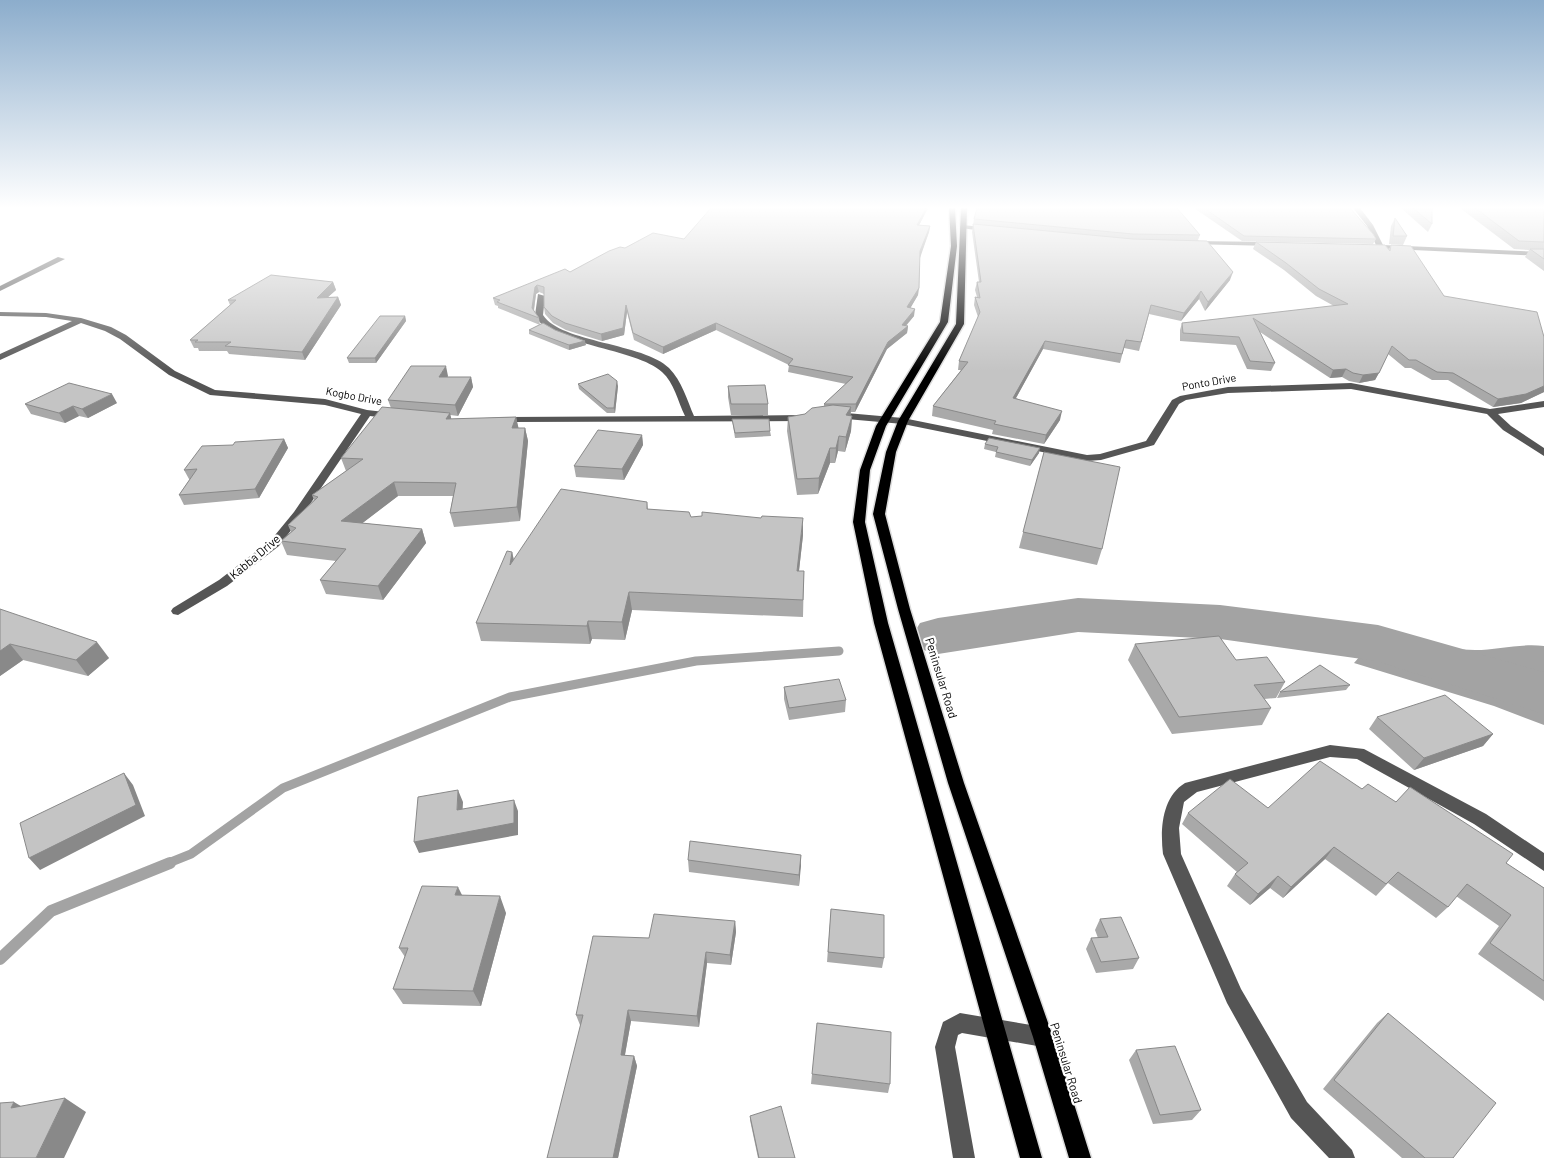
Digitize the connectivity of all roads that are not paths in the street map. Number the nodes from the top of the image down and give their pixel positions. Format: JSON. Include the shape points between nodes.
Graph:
{"nodes":[{"id":1,"x":56,"y":262,"type":"edge"},
{"id":2,"x":952,"y":262,"type":"edge"},
{"id":3,"x":963,"y":262,"type":"edge"},
{"id":4,"x":0,"y":289,"type":"edge"},
{"id":5,"x":541,"y":296,"type":"edge"},
{"id":6,"x":0,"y":314,"type":"edge"},
{"id":7,"x":81,"y":320,"type":"junction"},
{"id":8,"x":0,"y":357,"type":"edge"},
{"id":9,"x":1544,"y":404,"type":"edge"},
{"id":10,"x":1490,"y":412,"type":"junction"},
{"id":11,"x":367,"y":413,"type":"junction"},
{"id":12,"x":403,"y":416,"type":"edge"},
{"id":13,"x":691,"y":418,"type":"junction"},
{"id":14,"x":885,"y":419,"type":"junction"},
{"id":15,"x":493,"y":420,"type":"edge"},
{"id":16,"x":903,"y":421,"type":"junction"},
{"id":17,"x":1544,"y":453,"type":"edge"},
{"id":18,"x":178,"y":611,"type":"dead end"},
{"id":19,"x":1544,"y":863,"type":"edge"},
{"id":20,"x":997,"y":1030,"type":"junction"},
{"id":21,"x":1043,"y":1037,"type":"junction"},
{"id":22,"x":964,"y":1158,"type":"edge"},
{"id":23,"x":1031,"y":1158,"type":"edge"},
{"id":24,"x":1080,"y":1158,"type":"edge"},
{"id":25,"x":1344,"y":1158,"type":"edge"}],
"edges":[{"from":1,"to":4,"type":"street"},
{"from":2,"to":14,"type":"main road","via":[[944,322]]},
{"from":3,"to":16,"type":"main road","name":"Peninsular Road","via":[[960,324]]},
{"from":5,"to":13,"type":"street","via":[[538,311],[550,328],[662,366],[674,379]]},
{"from":6,"to":7,"type":"street","name":"Kogbo Drive"},
{"from":7,"to":8,"type":"street"},
{"from":7,"to":11,"type":"street","name":"Kogbo Drive","via":[[115,333],[172,373],[213,393],[325,402]]},
{"from":9,"to":10,"type":"street","name":"Ponto Drive"},
{"from":10,"to":16,"type":"street","name":"Ponto Drive","via":[[1358,387],[1228,390],[1175,402],[1150,443],[1087,458]]},
{"from":10,"to":17,"type":"street"},
{"from":11,"to":12,"type":"street","name":"Kogbo Drive"},
{"from":11,"to":18,"type":"street","name":"Kabba Drive","via":[[275,543],[230,579]]},
{"from":13,"to":14,"type":"street","via":[[753,420],[821,416]]},
{"from":13,"to":15,"type":"street"},
{"from":14,"to":16,"type":"street"},
{"from":14,"to":20,"type":"main road","via":[[865,470],[859,522],[881,623]]},
{"from":16,"to":21,"type":"main road","name":"Peninsular Road","via":[[891,452],[879,514],[956,783]]},
{"from":19,"to":25,"type":"street","via":[[1480,820],[1359,753],[1330,751],[1192,786],[1176,801],[1170,844],[1172,854],[1234,996],[1299,1110]]},
{"from":20,"to":21,"type":"street"},
{"from":20,"to":22,"type":"street","via":[[960,1024],[950,1029],[945,1047]]},
{"from":20,"to":23,"type":"main road"},
{"from":21,"to":24,"type":"main road","name":"Peninsular Road"}]}
